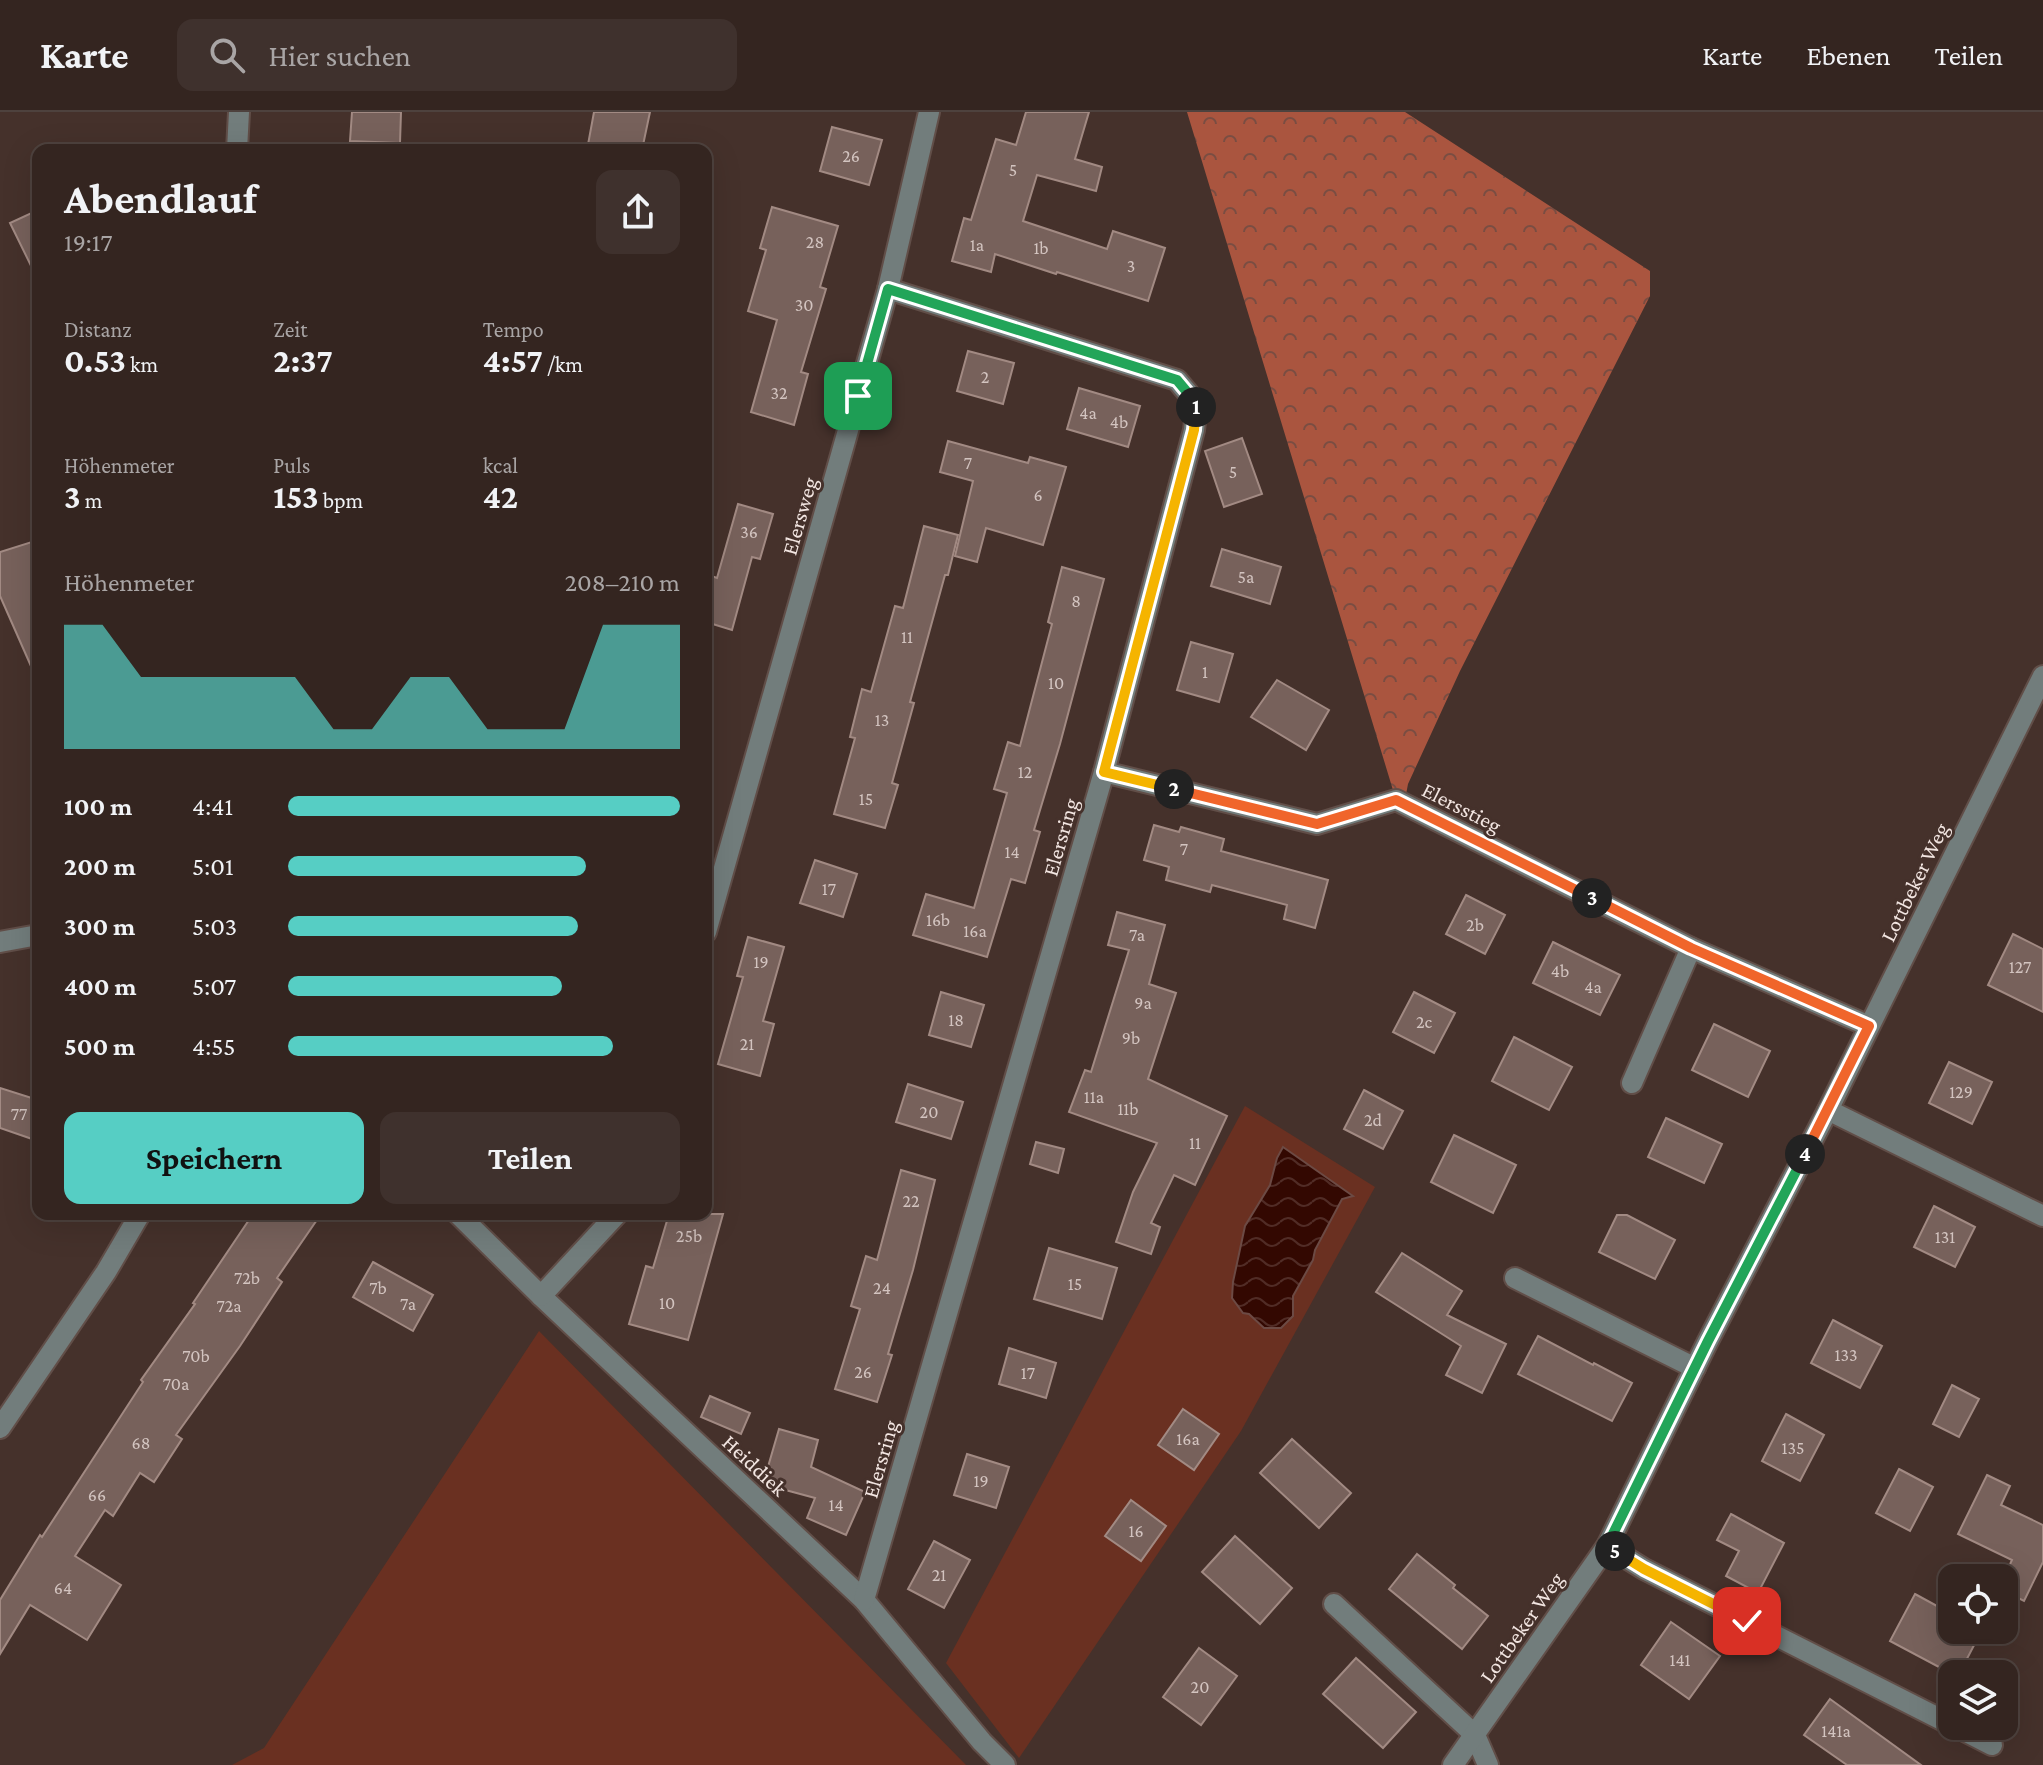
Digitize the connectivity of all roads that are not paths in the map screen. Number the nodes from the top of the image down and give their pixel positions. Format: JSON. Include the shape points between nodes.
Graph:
{"nodes":[{"id":1,"x":239,"y":112,"type":"edge"},
{"id":2,"x":929,"y":112,"type":"edge"},
{"id":3,"x":237,"y":144,"type":"edge"},
{"id":4,"x":888,"y":289,"type":"junction"},
{"id":5,"x":2043,"y":676,"type":"edge"},
{"id":6,"x":1104,"y":772,"type":"junction"},
{"id":7,"x":712,"y":911,"type":"edge"},
{"id":8,"x":32,"y":936,"type":"edge"},
{"id":9,"x":0,"y":942,"type":"edge"},
{"id":10,"x":1691,"y":948,"type":"junction"},
{"id":11,"x":1869,"y":1026,"type":"junction"},
{"id":12,"x":1632,"y":1083,"type":"dead end"},
{"id":13,"x":1828,"y":1110,"type":"junction"},
{"id":14,"x":2043,"y":1216,"type":"edge"},
{"id":15,"x":136,"y":1220,"type":"edge"},
{"id":16,"x":464,"y":1220,"type":"edge"},
{"id":17,"x":611,"y":1220,"type":"edge"},
{"id":18,"x":1515,"y":1278,"type":"dead end"},
{"id":19,"x":541,"y":1296,"type":"junction"},
{"id":20,"x":1695,"y":1368,"type":"junction"},
{"id":21,"x":0,"y":1428,"type":"edge"},
{"id":22,"x":1607,"y":1546,"type":"junction"},
{"id":23,"x":864,"y":1600,"type":"junction"},
{"id":24,"x":1334,"y":1604,"type":"dead end"},
{"id":25,"x":1938,"y":1717,"type":"edge"},
{"id":26,"x":1475,"y":1735,"type":"junction"},
{"id":27,"x":1982,"y":1740,"type":"edge"},
{"id":28,"x":1992,"y":1745,"type":"dead end"},
{"id":29,"x":1005,"y":1765,"type":"edge"},
{"id":30,"x":1453,"y":1765,"type":"edge"},
{"id":31,"x":1488,"y":1765,"type":"edge"}],
"edges":[{"from":1,"to":3,"type":"street"},
{"from":2,"to":4,"type":"street","name":"Elersweg"},
{"from":4,"to":6,"type":"street","name":"Elersring","via":[[1177,380],[1197,404]]},
{"from":4,"to":7,"type":"street","name":"Elersweg"},
{"from":5,"to":11,"type":"street","name":"Lottbeker Weg"},
{"from":6,"to":10,"type":"street","name":"Elersstieg","via":[[1317,824],[1396,800]]},
{"from":6,"to":23,"type":"street","name":"Elersring"},
{"from":8,"to":9,"type":"street"},
{"from":10,"to":11,"type":"street","name":"Elersstieg"},
{"from":10,"to":12,"type":"street"},
{"from":11,"to":13,"type":"street","name":"Lottbeker Weg"},
{"from":13,"to":14,"type":"street"},
{"from":13,"to":20,"type":"street","name":"Lottbeker Weg"},
{"from":15,"to":21,"type":"street"},
{"from":16,"to":19,"type":"street","name":"Heiddiek"},
{"from":17,"to":19,"type":"street"},
{"from":18,"to":20,"type":"street"},
{"from":19,"to":23,"type":"street","name":"Heiddiek"},
{"from":20,"to":22,"type":"street","name":"Lottbeker Weg"},
{"from":22,"to":25,"type":"street"},
{"from":22,"to":26,"type":"street","name":"Lottbeker Weg"},
{"from":23,"to":29,"type":"street","name":"Heiddiek"},
{"from":24,"to":26,"type":"street"},
{"from":26,"to":30,"type":"street","name":"Lottbeker Weg"},
{"from":26,"to":31,"type":"street"},
{"from":27,"to":28,"type":"street"}]}
